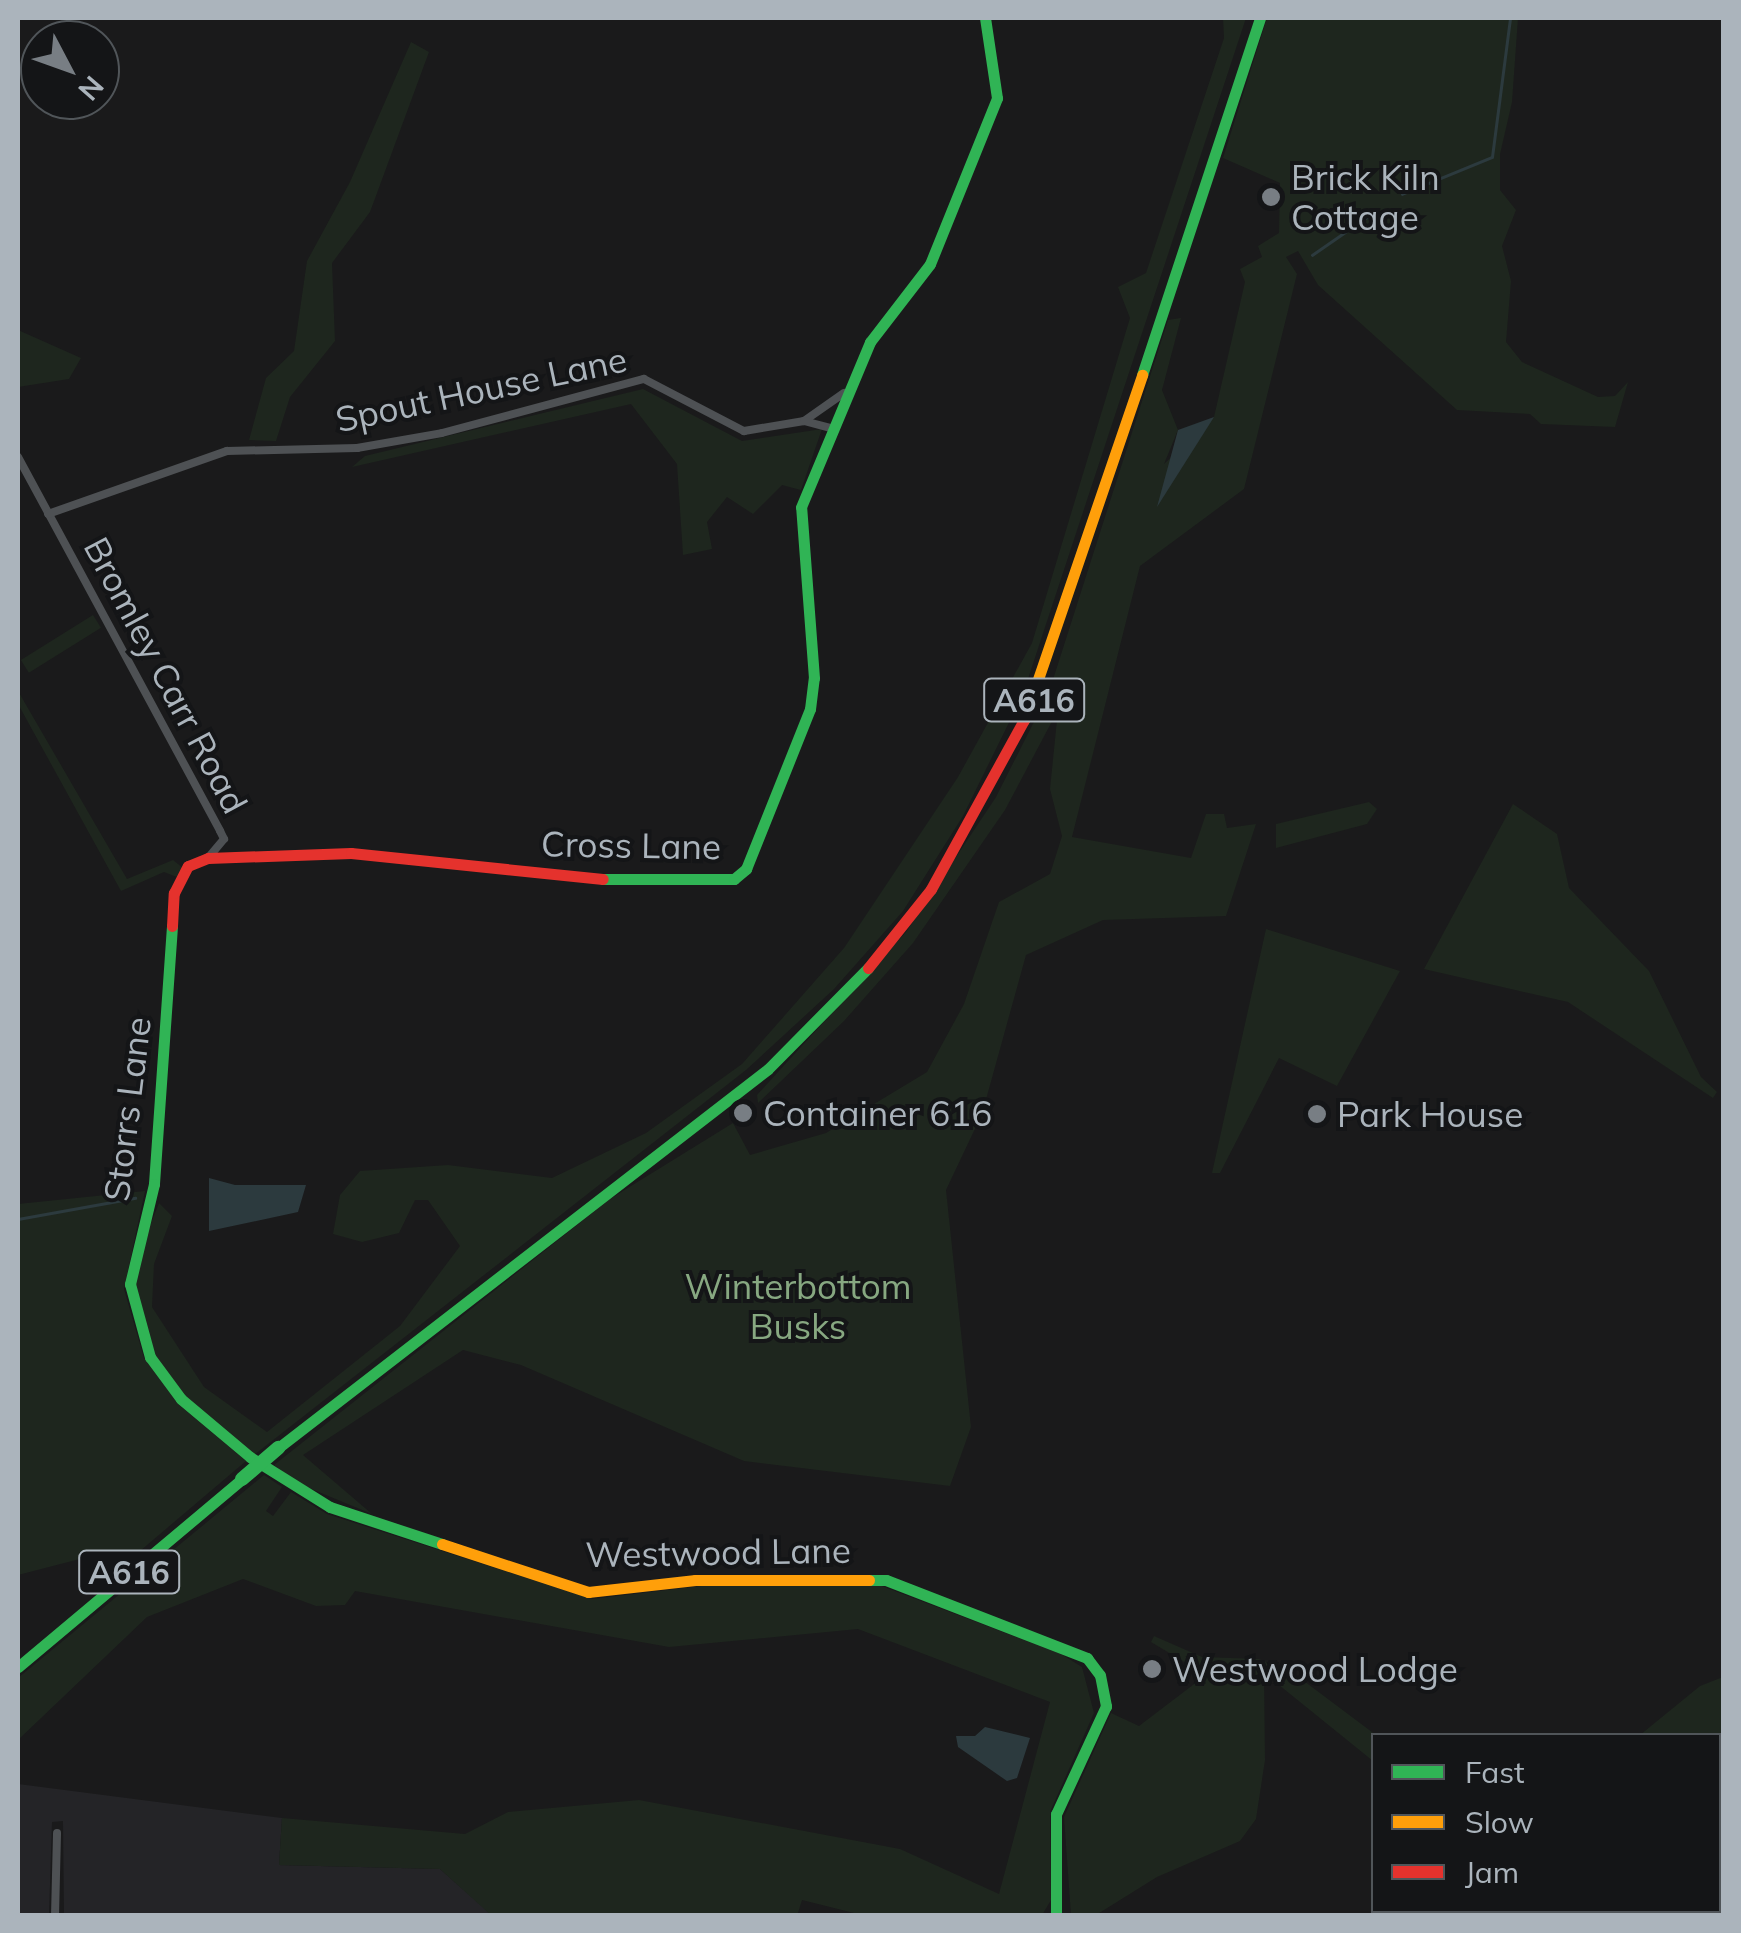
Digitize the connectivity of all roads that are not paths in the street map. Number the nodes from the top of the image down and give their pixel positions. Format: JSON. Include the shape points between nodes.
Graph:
{"nodes":[{"id":1,"x":985,"y":18,"type":"edge"},
{"id":2,"x":1260,"y":18,"type":"edge"},
{"id":3,"x":844,"y":393,"type":"junction"},
{"id":4,"x":804,"y":421,"type":"junction"},
{"id":5,"x":830,"y":428,"type":"junction"},
{"id":6,"x":18,"y":456,"type":"edge"},
{"id":7,"x":48,"y":514,"type":"junction"},
{"id":8,"x":224,"y":840,"type":"junction"},
{"id":9,"x":208,"y":858,"type":"junction"},
{"id":10,"x":233,"y":860,"type":"junction"},
{"id":11,"x":250,"y":1458,"type":"joint"},
{"id":12,"x":18,"y":1667,"type":"edge"},
{"id":13,"x":57,"y":1833,"type":"dead end"},
{"id":14,"x":55,"y":1916,"type":"edge"},
{"id":15,"x":1056,"y":1916,"type":"edge"}],
"edges":[{"from":1,"to":3,"type":"main road","via":[[996,98],[930,264],[870,342]]},
{"from":2,"to":12,"type":"main road","number":"A616","bridge":true,"via":[[1035,697],[978,813],[900,929],[768,1069],[278,1448]]},
{"from":3,"to":4,"type":"street","name":"Spout House Lane"},
{"from":3,"to":5,"type":"main road"},
{"from":4,"to":5,"type":"street","name":"Spout House Lane"},
{"from":4,"to":7,"type":"street","name":"Spout House Lane","via":[[744,431],[644,379],[356,448],[228,451]]},
{"from":5,"to":10,"type":"main road","name":"Cross Lane","via":[[801,507],[817,652],[810,709],[740,875],[559,878],[352,853]]},
{"from":6,"to":7,"type":"street","name":"Bromley Carr Road"},
{"from":7,"to":8,"type":"street","name":"Bromley Carr Road"},
{"from":8,"to":9,"type":"street","name":"Bromley Carr Road"},
{"from":8,"to":10,"type":"street"},
{"from":9,"to":10,"type":"main road","name":"Cross Lane"},
{"from":9,"to":11,"type":"main road","name":"Storrs Lane","via":[[181,872],[174,893],[154,1184],[130,1284],[150,1357],[181,1399]]},
{"from":11,"to":15,"type":"main road","name":"Westwood Lane","via":[[330,1508],[588,1592],[696,1580],[886,1580],[1087,1658],[1100,1675],[1106,1706],[1056,1814]]},
{"from":13,"to":14,"type":"street"}]}
